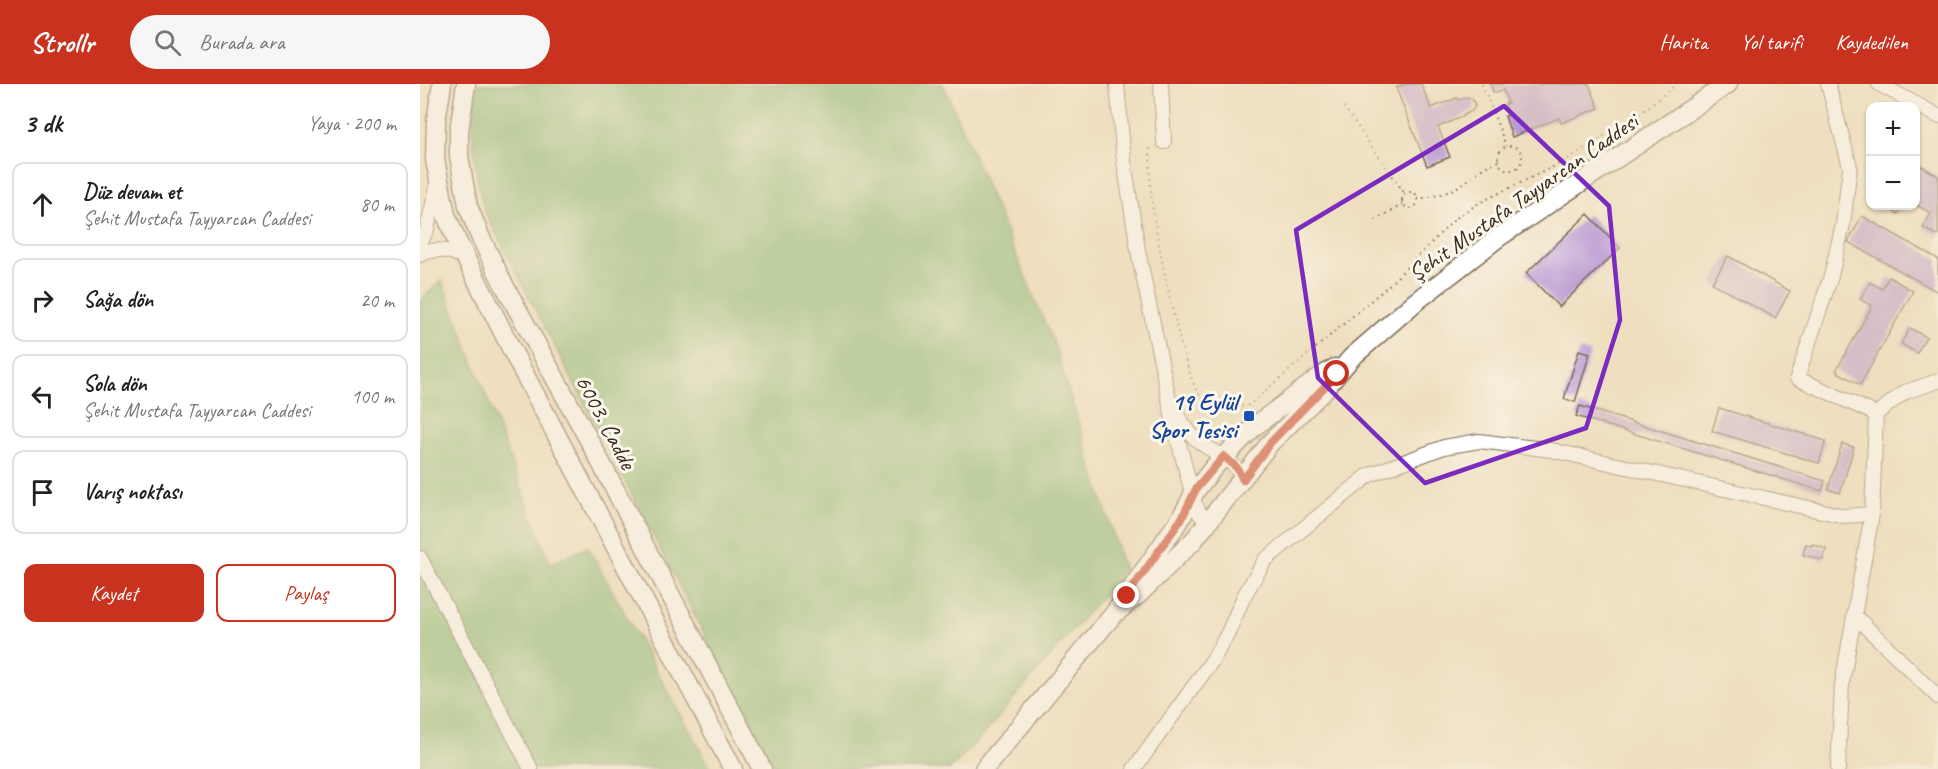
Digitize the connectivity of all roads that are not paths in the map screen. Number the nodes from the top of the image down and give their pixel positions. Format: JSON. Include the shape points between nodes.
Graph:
{"nodes":[{"id":1,"x":442,"y":84,"type":"edge"},
{"id":2,"x":1117,"y":84,"type":"edge"},
{"id":3,"x":1161,"y":84,"type":"edge"},
{"id":4,"x":1728,"y":84,"type":"edge"},
{"id":5,"x":1828,"y":84,"type":"edge"},
{"id":6,"x":1879,"y":84,"type":"edge"},
{"id":7,"x":466,"y":85,"type":"edge"},
{"id":8,"x":1938,"y":116,"type":"edge"},
{"id":9,"x":1164,"y":142,"type":"dead end"},
{"id":10,"x":438,"y":181,"type":"junction"},
{"id":11,"x":420,"y":245,"type":"edge"},
{"id":12,"x":420,"y":255,"type":"edge"},
{"id":13,"x":465,"y":258,"type":"junction"},
{"id":14,"x":1352,"y":358,"type":"junction"},
{"id":15,"x":1938,"y":381,"type":"edge"},
{"id":16,"x":1170,"y":402,"type":"junction"},
{"id":17,"x":1876,"y":414,"type":"junction"},
{"id":18,"x":1224,"y":456,"type":"junction"},
{"id":19,"x":1243,"y":480,"type":"junction"},
{"id":20,"x":1191,"y":496,"type":"junction"},
{"id":21,"x":1872,"y":514,"type":"junction"},
{"id":22,"x":1209,"y":522,"type":"junction"},
{"id":23,"x":420,"y":558,"type":"edge"},
{"id":24,"x":1113,"y":615,"type":"junction"},
{"id":25,"x":1854,"y":615,"type":"junction"},
{"id":26,"x":1938,"y":697,"type":"edge"},
{"id":27,"x":531,"y":769,"type":"edge"},
{"id":28,"x":733,"y":769,"type":"edge"},
{"id":29,"x":762,"y":769,"type":"edge"},
{"id":30,"x":984,"y":769,"type":"edge"},
{"id":31,"x":1134,"y":769,"type":"edge"},
{"id":32,"x":1838,"y":769,"type":"edge"}],
"edges":[{"from":1,"to":10,"type":"main road","name":"6003. Cadde","via":[[434,141]]},
{"from":2,"to":16,"type":"street","via":[[1139,256]]},
{"from":3,"to":9,"type":"street"},
{"from":4,"to":14,"type":"main road","name":"Şehit Mustafa Tayyarcan Caddesi","via":[[1499,237],[1414,303]]},
{"from":5,"to":17,"type":"street","via":[[1850,167],[1831,276],[1797,378]]},
{"from":6,"to":8,"type":"street"},
{"from":7,"to":29,"type":"main road","name":"6003. Cadde","via":[[459,156],[468,206],[480,236]]},
{"from":10,"to":11,"type":"street"},
{"from":10,"to":13,"type":"main road","name":"6003. Cadde","via":[[446,215]]},
{"from":12,"to":13,"type":"street","via":[[442,250]]},
{"from":13,"to":28,"type":"main road","name":"6003. Cadde"},
{"from":14,"to":18,"type":"main road","name":"Şehit Mustafa Tayyarcan Caddesi","via":[[1278,407]]},
{"from":14,"to":19,"type":"main road","name":"Şehit Mustafa Tayyarcan Caddesi","via":[[1271,442]]},
{"from":15,"to":17,"type":"street","via":[[1905,392]]},
{"from":16,"to":18,"type":"street","via":[[1196,439]]},
{"from":16,"to":20,"type":"street"},
{"from":17,"to":21,"type":"street"},
{"from":18,"to":19,"type":"street"},
{"from":18,"to":20,"type":"main road","name":"Şehit Mustafa Tayyarcan Caddesi"},
{"from":19,"to":22,"type":"main road","name":"Şehit Mustafa Tayyarcan Caddesi"},
{"from":20,"to":22,"type":"street"},
{"from":20,"to":24,"type":"main road","name":"Şehit Mustafa Tayyarcan Caddesi","via":[[1182,518]]},
{"from":21,"to":25,"type":"street"},
{"from":21,"to":31,"type":"street","via":[[1844,516],[1551,450],[1479,441],[1444,447],[1370,475],[1265,560],[1212,661]]},
{"from":22,"to":24,"type":"main road","name":"Şehit Mustafa Tayyarcan Caddesi","via":[[1164,570]]},
{"from":23,"to":27,"type":"street"},
{"from":24,"to":30,"type":"main road","name":"Şehit Mustafa Tayyarcan Caddesi"},
{"from":25,"to":26,"type":"street"},
{"from":25,"to":32,"type":"street","via":[[1842,684]]}]}
